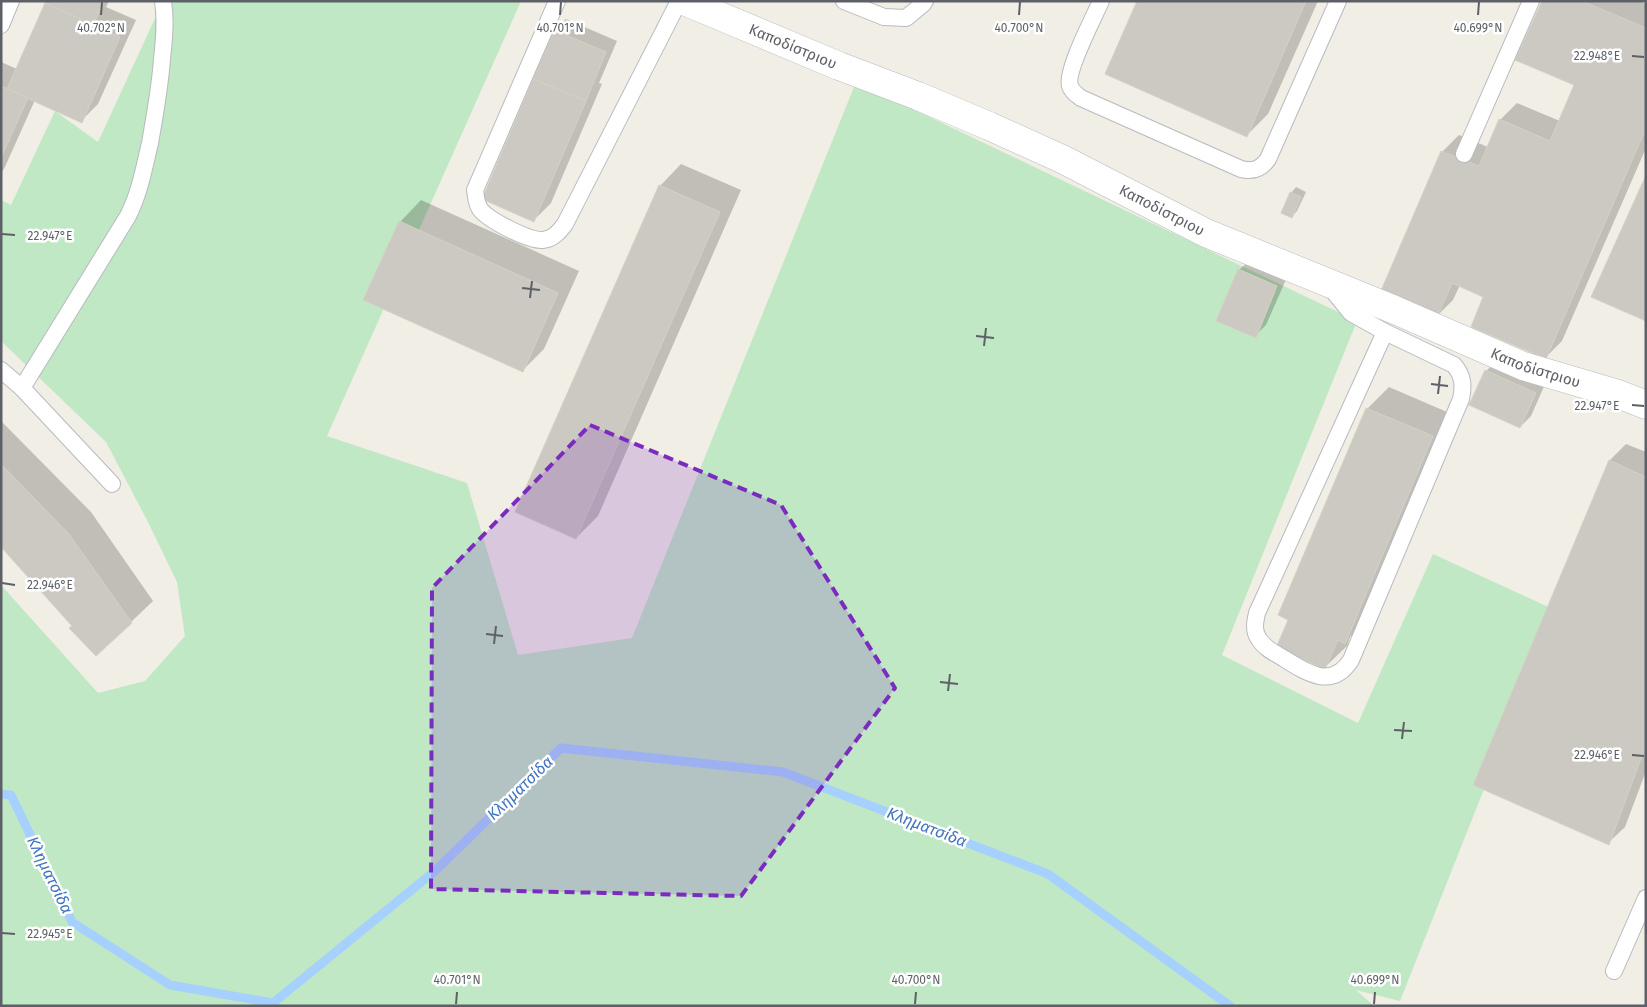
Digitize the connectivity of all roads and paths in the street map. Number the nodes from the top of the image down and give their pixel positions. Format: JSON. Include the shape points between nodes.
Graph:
{"nodes":[{"id":1,"x":11,"y":1,"type":"edge"},
{"id":2,"x":162,"y":1,"type":"edge"},
{"id":3,"x":557,"y":1,"type":"edge"},
{"id":4,"x":679,"y":1,"type":"edge"},
{"id":5,"x":684,"y":1,"type":"edge"},
{"id":6,"x":844,"y":1,"type":"edge"},
{"id":7,"x":925,"y":1,"type":"edge"},
{"id":8,"x":1101,"y":1,"type":"edge"},
{"id":9,"x":1338,"y":1,"type":"edge"},
{"id":10,"x":1531,"y":1,"type":"edge"},
{"id":11,"x":1,"y":25,"type":"edge"},
{"id":12,"x":1464,"y":154,"type":"dead end"},
{"id":13,"x":1327,"y":284,"type":"junction"},
{"id":14,"x":1385,"y":332,"type":"junction"},
{"id":15,"x":1,"y":370,"type":"edge"},
{"id":16,"x":22,"y":388,"type":"junction"},
{"id":17,"x":1646,"y":406,"type":"edge"},
{"id":18,"x":112,"y":484,"type":"dead end"},
{"id":19,"x":1646,"y":898,"type":"edge"},
{"id":20,"x":1614,"y":971,"type":"dead end"}],
"edges":[{"from":1,"to":11,"type":"lane"},
{"from":2,"to":16,"type":"lane","via":[[164,37],[160,92],[136,200]]},
{"from":3,"to":4,"type":"lane","via":[[475,190],[484,214],[535,240],[552,237],[565,224]]},
{"from":5,"to":13,"type":"street","name":"Καποδίστριου","via":[[990,126],[1206,233]]},
{"from":6,"to":7,"type":"lane","via":[[884,17],[906,18]]},
{"from":8,"to":9,"type":"lane","via":[[1070,71],[1070,86],[1075,93],[1249,171],[1264,166],[1268,159]]},
{"from":10,"to":12,"type":"lane"},
{"from":13,"to":14,"type":"lane","via":[[1348,310]]},
{"from":13,"to":17,"type":"street","name":"Καποδίστριου","via":[[1522,366],[1618,394]]},
{"from":14,"to":14,"type":"lane","via":[[1255,622],[1258,639],[1264,646],[1307,673],[1322,677],[1339,674],[1351,660],[1463,390],[1460,372],[1454,366]]},
{"from":15,"to":16,"type":"lane"},
{"from":16,"to":18,"type":"lane"},
{"from":19,"to":20,"type":"lane"}]}
